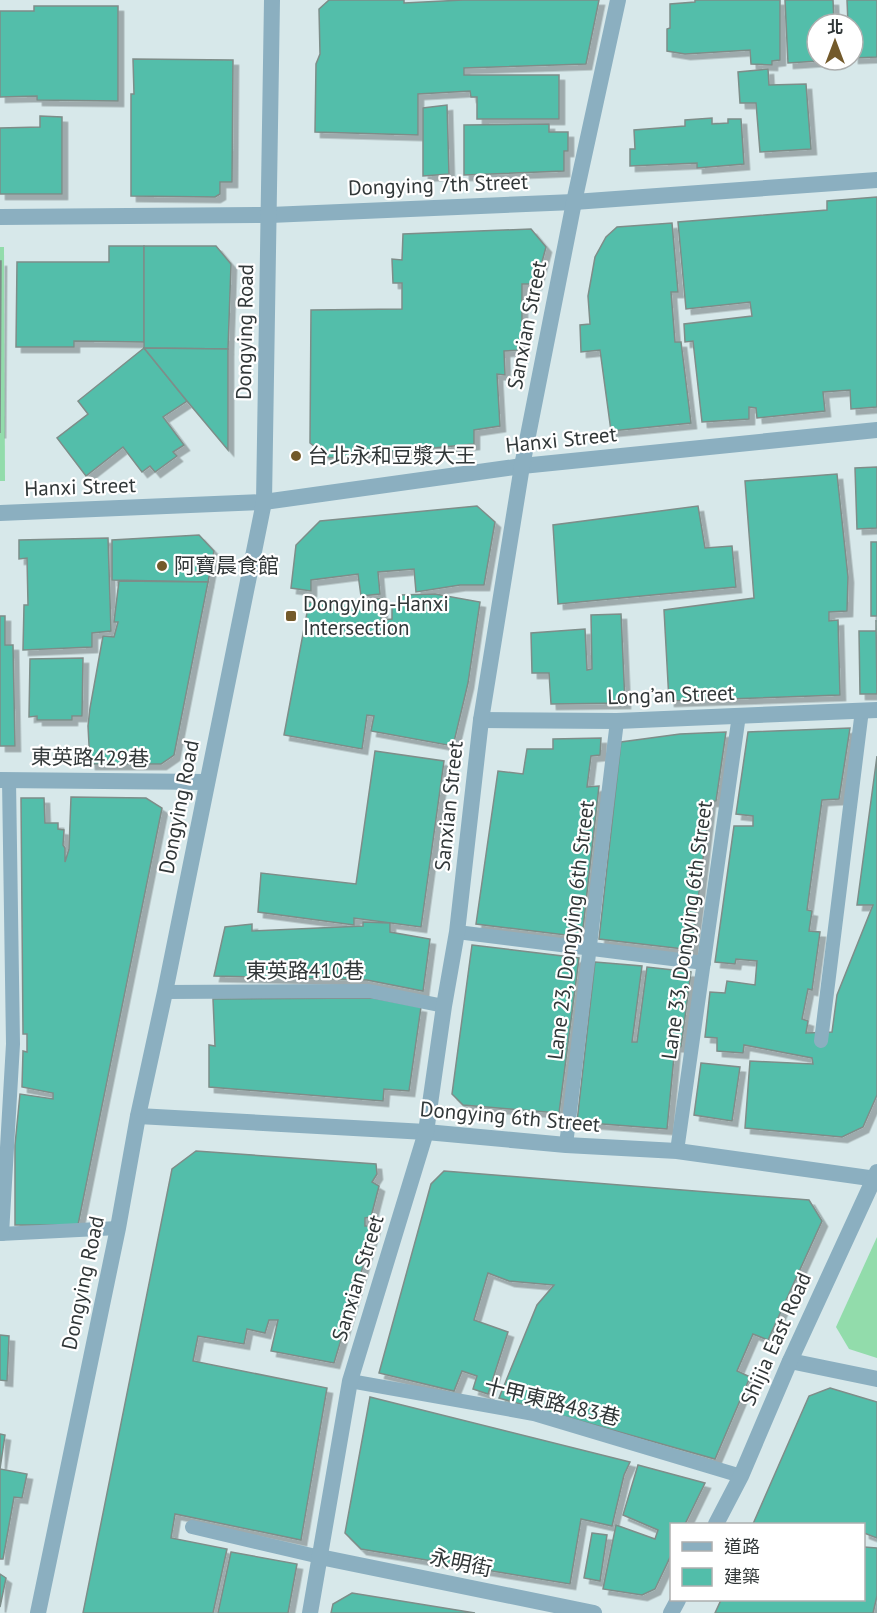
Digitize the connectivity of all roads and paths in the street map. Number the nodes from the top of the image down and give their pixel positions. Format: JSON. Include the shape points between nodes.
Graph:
{"nodes":[{"id":1,"x":272,"y":0,"type":"edge"},
{"id":2,"x":618,"y":0,"type":"edge"},
{"id":3,"x":877,"y":180,"type":"edge"},
{"id":4,"x":574,"y":202,"type":"junction"},
{"id":5,"x":270,"y":215,"type":"junction"},
{"id":6,"x":0,"y":217,"type":"edge"},
{"id":7,"x":877,"y":430,"type":"edge"},
{"id":8,"x":522,"y":466,"type":"junction"},
{"id":9,"x":264,"y":502,"type":"junction"},
{"id":10,"x":0,"y":513,"type":"edge"},
{"id":11,"x":870,"y":710,"type":"edge"},
{"id":12,"x":739,"y":715,"type":"junction"},
{"id":13,"x":481,"y":720,"type":"junction"},
{"id":14,"x":617,"y":721,"type":"junction"},
{"id":15,"x":4,"y":780,"type":"edge"},
{"id":16,"x":207,"y":782,"type":"junction"},
{"id":17,"x":457,"y":933,"type":"junction"},
{"id":18,"x":590,"y":948,"type":"junction"},
{"id":19,"x":704,"y":963,"type":"junction"},
{"id":20,"x":165,"y":992,"type":"junction"},
{"id":21,"x":444,"y":1006,"type":"junction"},
{"id":22,"x":821,"y":1041,"type":"dead end"},
{"id":23,"x":6,"y":1044,"type":"edge"},
{"id":24,"x":138,"y":1116,"type":"junction"},
{"id":25,"x":426,"y":1132,"type":"junction"},
{"id":26,"x":566,"y":1145,"type":"junction"},
{"id":27,"x":677,"y":1151,"type":"junction"},
{"id":28,"x":876,"y":1176,"type":"edge"},
{"id":29,"x":118,"y":1228,"type":"junction"},
{"id":30,"x":1,"y":1234,"type":"edge"},
{"id":31,"x":790,"y":1361,"type":"junction"},
{"id":32,"x":877,"y":1379,"type":"edge"},
{"id":33,"x":350,"y":1381,"type":"junction"},
{"id":34,"x":741,"y":1476,"type":"junction"},
{"id":35,"x":717,"y":1523,"type":"edge"},
{"id":36,"x":192,"y":1527,"type":"dead end"},
{"id":37,"x":320,"y":1557,"type":"junction"},
{"id":38,"x":38,"y":1613,"type":"edge"},
{"id":39,"x":310,"y":1613,"type":"edge"},
{"id":40,"x":594,"y":1613,"type":"edge"}],
"edges":[{"from":1,"to":5,"type":"street","name":"Dongying Road"},
{"from":2,"to":4,"type":"street","name":"Sanxian Street"},
{"from":3,"to":4,"type":"street","name":"Dongying 7th Street"},
{"from":4,"to":5,"type":"street","name":"Dongying 7th Street"},
{"from":4,"to":8,"type":"street","name":"Sanxian Street"},
{"from":5,"to":6,"type":"street","name":"Dongying 7th Street"},
{"from":5,"to":9,"type":"street","name":"Dongying Road"},
{"from":7,"to":8,"type":"street","name":"Hanxi Street"},
{"from":8,"to":9,"type":"street","name":"Hanxi Street"},
{"from":8,"to":13,"type":"street","name":"Sanxian Street"},
{"from":9,"to":10,"type":"street","name":"Hanxi Street"},
{"from":9,"to":16,"type":"street","name":"Dongying Road"},
{"from":11,"to":12,"type":"street","name":"Long’an Street"},
{"from":11,"to":22,"type":"lane","name":"Long’an Street"},
{"from":12,"to":14,"type":"street","name":"Long’an Street"},
{"from":12,"to":19,"type":"lane","name":"Lane 33, Dongying 6th Street"},
{"from":13,"to":14,"type":"street","name":"Long’an Street"},
{"from":13,"to":17,"type":"street","name":"Sanxian Street"},
{"from":14,"to":18,"type":"lane","name":"Lane 23, Dongying 6th Street"},
{"from":15,"to":16,"type":"street","name":"東英路429巷"},
{"from":15,"to":23,"type":"lane"},
{"from":16,"to":20,"type":"street","name":"Dongying Road"},
{"from":17,"to":18,"type":"lane"},
{"from":17,"to":21,"type":"street","name":"Sanxian Street"},
{"from":18,"to":19,"type":"lane"},
{"from":18,"to":26,"type":"lane","name":"Lane 23, Dongying 6th Street"},
{"from":19,"to":27,"type":"lane","name":"Lane 33, Dongying 6th Street"},
{"from":20,"to":21,"type":"lane","name":"東英路410巷","via":[[369,991]]},
{"from":20,"to":24,"type":"street","name":"Dongying Road"},
{"from":21,"to":25,"type":"street","name":"Sanxian Street"},
{"from":23,"to":30,"type":"lane"},
{"from":24,"to":25,"type":"street","name":"Dongying 6th Street"},
{"from":24,"to":29,"type":"street","name":"Dongying Road"},
{"from":25,"to":26,"type":"street","name":"Dongying 6th Street"},
{"from":25,"to":33,"type":"street","name":"Sanxian Street"},
{"from":26,"to":27,"type":"street","name":"Dongying 6th Street"},
{"from":27,"to":28,"type":"street","name":"Dongying 6th Street"},
{"from":28,"to":31,"type":"street","name":"Shijia East Road"},
{"from":29,"to":30,"type":"lane"},
{"from":29,"to":38,"type":"street","name":"Dongying Road"},
{"from":31,"to":32,"type":"street"},
{"from":31,"to":34,"type":"street","name":"Shijia East Road"},
{"from":33,"to":34,"type":"lane","name":"十甲東路483巷","via":[[534,1414]]},
{"from":33,"to":37,"type":"street","name":"Sanxian Street"},
{"from":34,"to":35,"type":"street","name":"Shijia East Road"},
{"from":36,"to":37,"type":"lane"},
{"from":37,"to":39,"type":"street","name":"Sanxian Street"},
{"from":37,"to":40,"type":"street","name":"永明街"}]}
